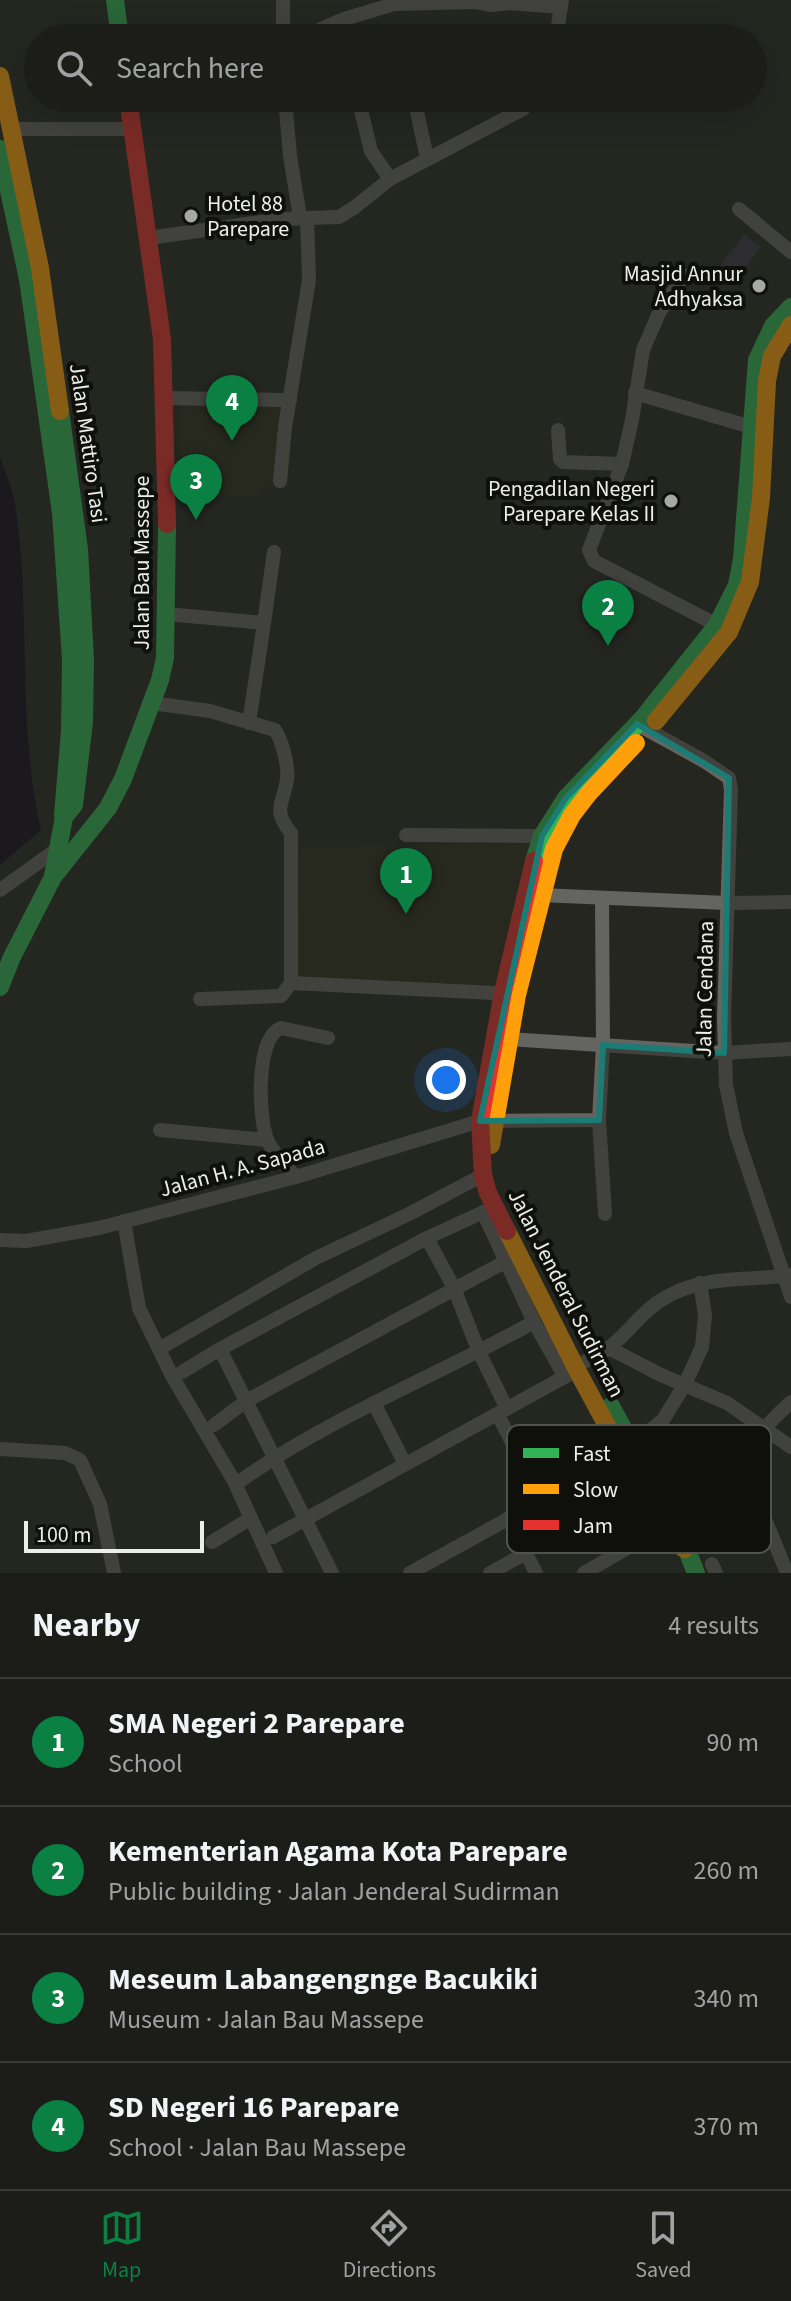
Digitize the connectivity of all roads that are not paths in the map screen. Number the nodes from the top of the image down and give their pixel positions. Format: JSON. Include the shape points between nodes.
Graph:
{"nodes":[{"id":1,"x":115,"y":0,"type":"edge"},
{"id":2,"x":283,"y":0,"type":"edge"},
{"id":3,"x":475,"y":1,"type":"edge"},
{"id":4,"x":394,"y":2,"type":"edge"},
{"id":5,"x":562,"y":3,"type":"edge"},
{"id":6,"x":118,"y":24,"type":"edge"},
{"id":7,"x":284,"y":24,"type":"edge"},
{"id":8,"x":333,"y":24,"type":"edge"},
{"id":9,"x":558,"y":24,"type":"edge"},
{"id":10,"x":0,"y":76,"type":"edge"},
{"id":11,"x":130,"y":112,"type":"edge"},
{"id":12,"x":286,"y":112,"type":"edge"},
{"id":13,"x":361,"y":112,"type":"edge"},
{"id":14,"x":417,"y":112,"type":"edge"},
{"id":15,"x":517,"y":112,"type":"edge"},
{"id":16,"x":11,"y":129,"type":"junction"},
{"id":17,"x":132,"y":129,"type":"junction"},
{"id":18,"x":0,"y":149,"type":"edge"},
{"id":19,"x":427,"y":158,"type":"junction"},
{"id":20,"x":390,"y":179,"type":"junction"},
{"id":21,"x":739,"y":209,"type":"dead end"},
{"id":22,"x":303,"y":218,"type":"junction"},
{"id":23,"x":149,"y":238,"type":"junction"},
{"id":24,"x":791,"y":252,"type":"edge"},
{"id":25,"x":684,"y":275,"type":"dead end"},
{"id":26,"x":791,"y":307,"type":"edge"},
{"id":27,"x":791,"y":325,"type":"edge"},
{"id":28,"x":635,"y":393,"type":"junction"},
{"id":29,"x":164,"y":398,"type":"junction"},
{"id":30,"x":290,"y":400,"type":"junction"},
{"id":31,"x":756,"y":428,"type":"junction"},
{"id":32,"x":558,"y":430,"type":"dead end"},
{"id":33,"x":58,"y":447,"type":"junction"},
{"id":34,"x":622,"y":464,"type":"junction"},
{"id":35,"x":280,"y":481,"type":"dead end"},
{"id":36,"x":274,"y":552,"type":"dead end"},
{"id":37,"x":735,"y":608,"type":"junction"},
{"id":38,"x":167,"y":614,"type":"junction"},
{"id":39,"x":264,"y":623,"type":"junction"},
{"id":40,"x":717,"y":625,"type":"junction"},
{"id":41,"x":152,"y":703,"type":"junction"},
{"id":42,"x":249,"y":723,"type":"junction"},
{"id":43,"x":642,"y":727,"type":"junction"},
{"id":44,"x":406,"y":835,"type":"dead end"},
{"id":45,"x":542,"y":836,"type":"junction"},
{"id":46,"x":56,"y":850,"type":"junction"},
{"id":47,"x":53,"y":877,"type":"junction"},
{"id":48,"x":0,"y":890,"type":"edge"},
{"id":49,"x":540,"y":895,"type":"junction"},
{"id":50,"x":602,"y":898,"type":"junction"},
{"id":51,"x":791,"y":902,"type":"edge"},
{"id":52,"x":727,"y":903,"type":"junction"},
{"id":53,"x":291,"y":983,"type":"junction"},
{"id":54,"x":0,"y":987,"type":"edge"},
{"id":55,"x":510,"y":994,"type":"junction"},
{"id":56,"x":200,"y":999,"type":"dead end"},
{"id":57,"x":328,"y":1038,"type":"dead end"},
{"id":58,"x":508,"y":1039,"type":"junction"},
{"id":59,"x":603,"y":1045,"type":"junction"},
{"id":60,"x":791,"y":1049,"type":"edge"},
{"id":61,"x":724,"y":1053,"type":"junction"},
{"id":62,"x":599,"y":1120,"type":"junction"},
{"id":63,"x":486,"y":1121,"type":"junction"},
{"id":64,"x":160,"y":1130,"type":"dead end"},
{"id":65,"x":267,"y":1140,"type":"junction"},
{"id":66,"x":483,"y":1175,"type":"junction"},
{"id":67,"x":296,"y":1177,"type":"junction"},
{"id":68,"x":489,"y":1210,"type":"junction"},
{"id":69,"x":605,"y":1214,"type":"dead end"},
{"id":70,"x":124,"y":1221,"type":"junction"},
{"id":71,"x":427,"y":1238,"type":"junction"},
{"id":72,"x":0,"y":1240,"type":"edge"},
{"id":73,"x":512,"y":1257,"type":"junction"},
{"id":74,"x":787,"y":1275,"type":"edge"},
{"id":75,"x":700,"y":1283,"type":"junction"},
{"id":76,"x":454,"y":1288,"type":"junction"},
{"id":77,"x":791,"y":1297,"type":"edge"},
{"id":78,"x":534,"y":1322,"type":"junction"},
{"id":79,"x":609,"y":1348,"type":"junction"},
{"id":80,"x":159,"y":1349,"type":"junction"},
{"id":81,"x":220,"y":1349,"type":"junction"},
{"id":82,"x":479,"y":1352,"type":"junction"},
{"id":83,"x":576,"y":1370,"type":"junction"},
{"id":84,"x":182,"y":1372,"type":"dead end"},
{"id":85,"x":685,"y":1384,"type":"junction"},
{"id":86,"x":246,"y":1401,"type":"junction"},
{"id":87,"x":791,"y":1402,"type":"edge"},
{"id":88,"x":374,"y":1403,"type":"junction"},
{"id":89,"x":503,"y":1412,"type":"junction"},
{"id":90,"x":214,"y":1425,"type":"dead end"},
{"id":91,"x":508,"y":1425,"type":"edge"},
{"id":92,"x":608,"y":1425,"type":"edge"},
{"id":93,"x":618,"y":1425,"type":"edge"},
{"id":94,"x":657,"y":1425,"type":"edge"},
{"id":95,"x":761,"y":1425,"type":"edge"},
{"id":96,"x":766,"y":1425,"type":"edge"},
{"id":97,"x":771,"y":1432,"type":"edge"},
{"id":98,"x":791,"y":1447,"type":"edge"},
{"id":99,"x":0,"y":1449,"type":"edge"},
{"id":100,"x":272,"y":1458,"type":"junction"},
{"id":101,"x":405,"y":1464,"type":"junction"},
{"id":102,"x":243,"y":1479,"type":"dead end"},
{"id":103,"x":251,"y":1518,"type":"junction"},
{"id":104,"x":507,"y":1519,"type":"edge"},
{"id":105,"x":306,"y":1521,"type":"junction"},
{"id":106,"x":771,"y":1534,"type":"edge"},
{"id":107,"x":273,"y":1537,"type":"dead end"},
{"id":108,"x":212,"y":1542,"type":"dead end"},
{"id":109,"x":526,"y":1553,"type":"joint"},
{"id":110,"x":618,"y":1553,"type":"edge"},
{"id":111,"x":689,"y":1553,"type":"edge"},
{"id":112,"x":708,"y":1570,"type":"edge"},
{"id":113,"x":114,"y":1573,"type":"edge"},
{"id":114,"x":276,"y":1573,"type":"edge"},
{"id":115,"x":332,"y":1573,"type":"edge"},
{"id":116,"x":410,"y":1573,"type":"edge"},
{"id":117,"x":490,"y":1573,"type":"edge"},
{"id":118,"x":536,"y":1573,"type":"edge"},
{"id":119,"x":584,"y":1573,"type":"edge"},
{"id":120,"x":787,"y":1573,"type":"edge"}],
"edges":[{"from":1,"to":6,"type":"main road"},
{"from":2,"to":7,"type":"street"},
{"from":3,"to":4,"type":"street"},
{"from":3,"to":5,"type":"street"},
{"from":4,"to":8,"type":"street"},
{"from":5,"to":9,"type":"street"},
{"from":10,"to":16,"type":"main road","name":"Jalan Mattiro Tasi"},
{"from":11,"to":17,"type":"main road","name":"Jalan Bau Massepe"},
{"from":12,"to":22,"type":"street"},
{"from":13,"to":20,"type":"street","via":[[371,151]]},
{"from":14,"to":19,"type":"street"},
{"from":15,"to":19,"type":"street"},
{"from":16,"to":17,"type":"street"},
{"from":16,"to":33,"type":"main road","name":"Jalan Mattiro Tasi","via":[[40,268]]},
{"from":17,"to":23,"type":"main road","name":"Jalan Bau Massepe"},
{"from":18,"to":33,"type":"main road","name":"Jalan Mattiro Tasi"},
{"from":19,"to":20,"type":"street"},
{"from":20,"to":22,"type":"street","via":[[339,217]]},
{"from":21,"to":24,"type":"street"},
{"from":22,"to":23,"type":"street"},
{"from":22,"to":30,"type":"street","via":[[309,280]]},
{"from":23,"to":29,"type":"main road","name":"Jalan Bau Massepe"},
{"from":25,"to":28,"type":"street","via":[[643,350]]},
{"from":26,"to":31,"type":"main road","name":"Jalan Jenderal Sudirman","via":[[762,345],[754,377]]},
{"from":27,"to":31,"type":"main road","name":"Jalan Jenderal Sudirman","via":[[772,356]]},
{"from":28,"to":31,"type":"street"},
{"from":28,"to":34,"type":"street"},
{"from":29,"to":30,"type":"street"},
{"from":29,"to":38,"type":"main road","name":"Jalan Bau Massepe"},
{"from":30,"to":35,"type":"street"},
{"from":31,"to":37,"type":"main road","name":"Jalan Jenderal Sudirman"},
{"from":32,"to":34,"type":"street","via":[[563,462]]},
{"from":33,"to":46,"type":"main road","name":"Jalan Mattiro Tasi","via":[[71,660],[64,817]]},
{"from":34,"to":40,"type":"street","via":[[590,556]]},
{"from":36,"to":39,"type":"street"},
{"from":37,"to":40,"type":"main road","name":"Jalan Jenderal Sudirman"},
{"from":37,"to":43,"type":"main road","name":"Jalan Jenderal Sudirman","via":[[729,632],[711,656]]},
{"from":38,"to":39,"type":"street"},
{"from":38,"to":41,"type":"main road","name":"Jalan Bau Massepe","via":[[165,658]]},
{"from":39,"to":42,"type":"street"},
{"from":40,"to":43,"type":"main road","name":"Jalan Jenderal Sudirman"},
{"from":41,"to":42,"type":"street"},
{"from":41,"to":47,"type":"main road","name":"Jalan Bau Massepe","via":[[108,808]]},
{"from":42,"to":53,"type":"street","via":[[277,733],[288,778],[279,802],[291,833]]},
{"from":43,"to":45,"type":"main road","name":"Jalan Jenderal Sudirman","via":[[566,798]]},
{"from":43,"to":49,"type":"main road","name":"Jalan Jenderal Sudirman","via":[[572,815],[554,849]]},
{"from":43,"to":52,"type":"street","name":"Jalan Cendana","via":[[729,778]]},
{"from":44,"to":45,"type":"street"},
{"from":45,"to":55,"type":"main road","name":"Jalan Jenderal Sudirman","via":[[526,887]]},
{"from":46,"to":47,"type":"main road","name":"Jalan Mattiro Tasi"},
{"from":46,"to":48,"type":"street"},
{"from":47,"to":54,"type":"main road","name":"Jalan Bau Massepe"},
{"from":49,"to":50,"type":"street"},
{"from":49,"to":55,"type":"main road","name":"Jalan Jenderal Sudirman"},
{"from":50,"to":52,"type":"street"},
{"from":50,"to":59,"type":"street"},
{"from":51,"to":52,"type":"street"},
{"from":52,"to":61,"type":"street","name":"Jalan Cendana"},
{"from":53,"to":55,"type":"street"},
{"from":53,"to":56,"type":"street","via":[[281,996]]},
{"from":55,"to":58,"type":"main road","name":"Jalan Jenderal Sudirman"},
{"from":55,"to":63,"type":"main road","name":"Jalan Jenderal Sudirman"},
{"from":57,"to":65,"type":"street","via":[[281,1028],[271,1035],[261,1094]]},
{"from":58,"to":59,"type":"street"},
{"from":58,"to":63,"type":"main road","name":"Jalan Jenderal Sudirman"},
{"from":59,"to":61,"type":"street"},
{"from":59,"to":62,"type":"street"},
{"from":60,"to":61,"type":"street"},
{"from":61,"to":74,"type":"street","name":"Jalan Cendana","via":[[736,1133]]},
{"from":62,"to":63,"type":"street","name":"Jalan H. A. Sapada"},
{"from":62,"to":69,"type":"street"},
{"from":63,"to":66,"type":"main road","name":"Jalan Jenderal Sudirman"},
{"from":63,"to":67,"type":"street","name":"Jalan H. A. Sapada"},
{"from":63,"to":83,"type":"main road","name":"Jalan Jenderal Sudirman","via":[[505,1208]]},
{"from":64,"to":65,"type":"street"},
{"from":65,"to":67,"type":"street"},
{"from":66,"to":68,"type":"main road","name":"Jalan Jenderal Sudirman"},
{"from":66,"to":80,"type":"street","via":[[316,1258]]},
{"from":67,"to":70,"type":"street","name":"Jalan H. A. Sapada"},
{"from":68,"to":71,"type":"street"},
{"from":68,"to":73,"type":"main road","name":"Jalan Jenderal Sudirman"},
{"from":70,"to":72,"type":"street","name":"Jalan H. A. Sapada","via":[[65,1236]]},
{"from":70,"to":80,"type":"street","via":[[139,1308]]},
{"from":71,"to":76,"type":"street"},
{"from":71,"to":81,"type":"street"},
{"from":73,"to":76,"type":"street"},
{"from":73,"to":78,"type":"street"},
{"from":73,"to":83,"type":"main road","name":"Jalan Jenderal Sudirman"},
{"from":74,"to":75,"type":"street"},
{"from":74,"to":77,"type":"street","name":"Jalan Cendana"},
{"from":75,"to":79,"type":"street","via":[[655,1304]]},
{"from":75,"to":85,"type":"street","via":[[705,1335]]},
{"from":76,"to":82,"type":"street"},
{"from":76,"to":86,"type":"street"},
{"from":78,"to":82,"type":"street"},
{"from":78,"to":83,"type":"street"},
{"from":79,"to":83,"type":"street"},
{"from":79,"to":85,"type":"street"},
{"from":80,"to":103,"type":"street"},
{"from":81,"to":84,"type":"street"},
{"from":81,"to":86,"type":"street"},
{"from":82,"to":88,"type":"street"},
{"from":82,"to":89,"type":"street"},
{"from":83,"to":89,"type":"street"},
{"from":83,"to":92,"type":"main road","name":"Jalan Jenderal Sudirman"},
{"from":83,"to":93,"type":"main road","name":"Jalan Jenderal Sudirman"},
{"from":85,"to":94,"type":"street"},
{"from":85,"to":95,"type":"street"},
{"from":86,"to":90,"type":"street"},
{"from":86,"to":100,"type":"street"},
{"from":87,"to":96,"type":"street"},
{"from":88,"to":100,"type":"street"},
{"from":88,"to":101,"type":"street"},
{"from":89,"to":91,"type":"street"},
{"from":89,"to":101,"type":"street"},
{"from":97,"to":98,"type":"street"},
{"from":99,"to":113,"type":"street","via":[[65,1453],[80,1460],[100,1504]]},
{"from":100,"to":102,"type":"street"},
{"from":100,"to":105,"type":"street"},
{"from":101,"to":105,"type":"street"},
{"from":103,"to":108,"type":"street"},
{"from":103,"to":114,"type":"street"},
{"from":104,"to":116,"type":"street"},
{"from":105,"to":107,"type":"street"},
{"from":105,"to":115,"type":"street"},
{"from":106,"to":120,"type":"street"},
{"from":109,"to":117,"type":"street"},
{"from":109,"to":118,"type":"street"},
{"from":110,"to":119,"type":"street"},
{"from":111,"to":112,"type":"main road","name":"Jalan Jenderal Sudirman"}]}
